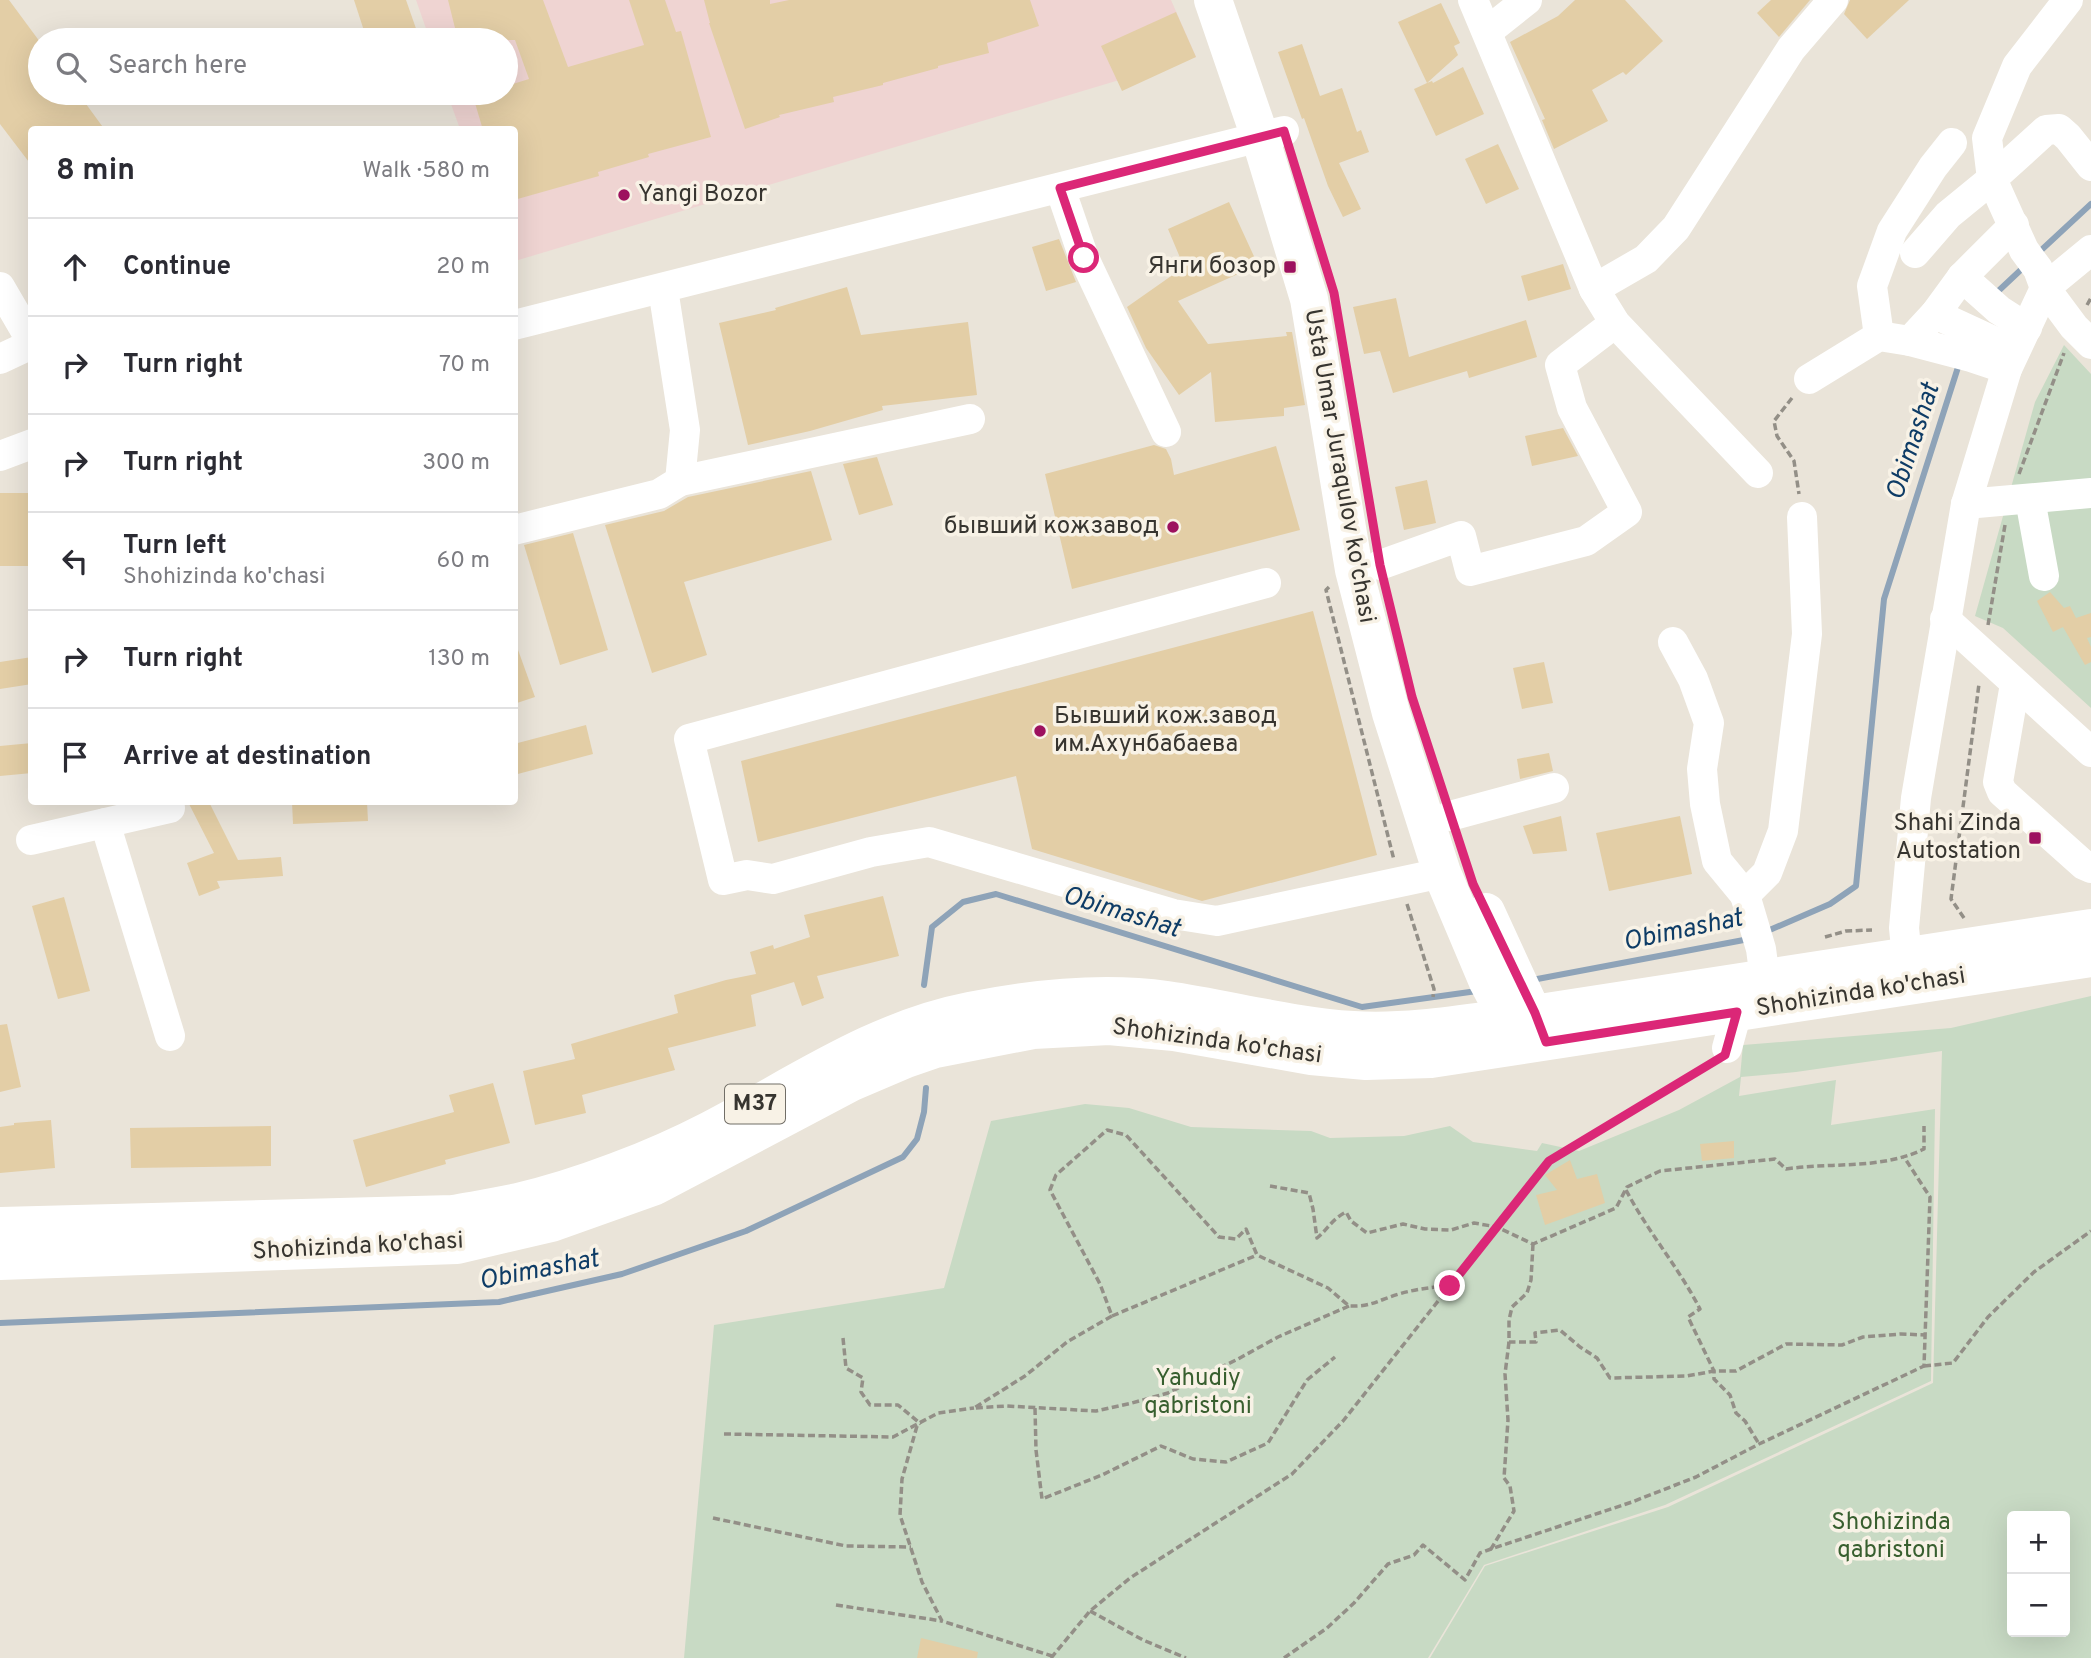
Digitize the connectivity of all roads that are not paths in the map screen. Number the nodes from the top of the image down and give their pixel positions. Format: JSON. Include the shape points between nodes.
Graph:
{"nodes":[{"id":1,"x":1213,"y":0,"type":"edge"},
{"id":2,"x":1241,"y":0,"type":"edge"},
{"id":3,"x":1473,"y":0,"type":"edge"},
{"id":4,"x":1527,"y":0,"type":"edge"},
{"id":5,"x":1833,"y":0,"type":"edge"},
{"id":6,"x":2068,"y":0,"type":"edge"},
{"id":7,"x":1488,"y":31,"type":"junction"},
{"id":8,"x":1272,"y":134,"type":"junction"},
{"id":9,"x":1952,"y":143,"type":"dead end"},
{"id":10,"x":2091,"y":166,"type":"edge"},
{"id":11,"x":1992,"y":179,"type":"junction"},
{"id":12,"x":1060,"y":188,"type":"junction"},
{"id":13,"x":2091,"y":250,"type":"edge"},
{"id":14,"x":1915,"y":253,"type":"dead end"},
{"id":15,"x":2030,"y":258,"type":"junction"},
{"id":16,"x":1968,"y":282,"type":"junction"},
{"id":17,"x":0,"y":287,"type":"edge"},
{"id":18,"x":663,"y":289,"type":"junction"},
{"id":19,"x":1594,"y":289,"type":"junction"},
{"id":20,"x":1941,"y":317,"type":"junction"},
{"id":21,"x":1615,"y":323,"type":"junction"},
{"id":22,"x":518,"y":324,"type":"edge"},
{"id":23,"x":28,"y":336,"type":"edge"},
{"id":24,"x":1879,"y":337,"type":"junction"},
{"id":25,"x":1920,"y":344,"type":"junction"},
{"id":26,"x":2091,"y":344,"type":"edge"},
{"id":27,"x":28,"y":345,"type":"edge"},
{"id":28,"x":1976,"y":347,"type":"junction"},
{"id":29,"x":2016,"y":349,"type":"junction"},
{"id":30,"x":0,"y":359,"type":"edge"},
{"id":31,"x":1809,"y":379,"type":"road end"},
{"id":32,"x":970,"y":419,"type":"dead end"},
{"id":33,"x":1166,"y":432,"type":"dead end"},
{"id":34,"x":28,"y":446,"type":"edge"},
{"id":35,"x":0,"y":456,"type":"edge"},
{"id":36,"x":1758,"y":473,"type":"dead end"},
{"id":37,"x":680,"y":481,"type":"junction"},
{"id":38,"x":2091,"y":493,"type":"edge"},
{"id":39,"x":2030,"y":499,"type":"junction"},
{"id":40,"x":1965,"y":504,"type":"junction"},
{"id":41,"x":1802,"y":517,"type":"road end"},
{"id":42,"x":518,"y":529,"type":"edge"},
{"id":43,"x":1367,"y":568,"type":"junction"},
{"id":44,"x":2045,"y":576,"type":"dead end"},
{"id":45,"x":1266,"y":583,"type":"dead end"},
{"id":46,"x":1945,"y":619,"type":"junction"},
{"id":47,"x":1674,"y":642,"type":"dead end"},
{"id":48,"x":2015,"y":684,"type":"junction"},
{"id":49,"x":2091,"y":752,"type":"edge"},
{"id":50,"x":1554,"y":788,"type":"dead end"},
{"id":51,"x":170,"y":805,"type":"edge"},
{"id":52,"x":1450,"y":816,"type":"junction"},
{"id":53,"x":105,"y":823,"type":"junction"},
{"id":54,"x":31,"y":840,"type":"dead end"},
{"id":55,"x":2091,"y":868,"type":"edge"},
{"id":56,"x":1441,"y":873,"type":"junction"},
{"id":57,"x":1748,"y":901,"type":"junction"},
{"id":58,"x":2091,"y":928,"type":"edge"},
{"id":59,"x":2091,"y":958,"type":"edge"},
{"id":60,"x":1763,"y":964,"type":"junction"},
{"id":61,"x":1909,"y":972,"type":"junction"},
{"id":62,"x":1737,"y":1012,"type":"junction"},
{"id":63,"x":1525,"y":1030,"type":"junction"},
{"id":64,"x":170,"y":1036,"type":"dead end"},
{"id":65,"x":1727,"y":1048,"type":"road end"},
{"id":66,"x":0,"y":1226,"type":"edge"},
{"id":67,"x":0,"y":1261,"type":"edge"}],
"edges":[{"from":1,"to":8,"type":"main road","name":"Usta Umar Juraqulov ko'chasi"},
{"from":2,"to":8,"type":"main road","name":"Usta Umar Juraqulov ko'chasi"},
{"from":3,"to":7,"type":"street"},
{"from":4,"to":7,"type":"street"},
{"from":5,"to":19,"type":"street","via":[[1791,49],[1676,228],[1646,260]]},
{"from":6,"to":11,"type":"street","via":[[2017,66],[1987,138]]},
{"from":7,"to":19,"type":"street"},
{"from":8,"to":12,"type":"street"},
{"from":8,"to":43,"type":"main road","name":"Usta Umar Juraqulov ko'chasi","via":[[1334,293]]},
{"from":9,"to":24,"type":"street","via":[[1892,231],[1871,286]]},
{"from":10,"to":11,"type":"street","via":[[2059,129],[2046,130]]},
{"from":11,"to":14,"type":"street","via":[[1948,215]]},
{"from":11,"to":15,"type":"street"},
{"from":12,"to":18,"type":"street"},
{"from":12,"to":33,"type":"street","via":[[1084,258]]},
{"from":13,"to":15,"type":"street"},
{"from":15,"to":16,"type":"street"},
{"from":15,"to":26,"type":"street","via":[[2074,327]]},
{"from":15,"to":29,"type":"street"},
{"from":16,"to":20,"type":"street"},
{"from":16,"to":29,"type":"street","via":[[1999,310]]},
{"from":17,"to":23,"type":"street"},
{"from":18,"to":22,"type":"street"},
{"from":18,"to":37,"type":"street","via":[[685,430]]},
{"from":19,"to":21,"type":"street"},
{"from":20,"to":25,"type":"street"},
{"from":20,"to":28,"type":"street"},
{"from":21,"to":36,"type":"street"},
{"from":21,"to":43,"type":"street","via":[[1560,365],[1572,408],[1627,512],[1586,541],[1470,571],[1461,536]]},
{"from":24,"to":25,"type":"street"},
{"from":24,"to":31,"type":"street"},
{"from":25,"to":28,"type":"street"},
{"from":27,"to":30,"type":"street"},
{"from":28,"to":29,"type":"street"},
{"from":29,"to":40,"type":"street"},
{"from":32,"to":37,"type":"street"},
{"from":34,"to":35,"type":"street"},
{"from":37,"to":42,"type":"street","via":[[659,494]]},
{"from":38,"to":39,"type":"street"},
{"from":39,"to":40,"type":"street"},
{"from":39,"to":44,"type":"street"},
{"from":40,"to":46,"type":"street"},
{"from":41,"to":57,"type":"street","via":[[1807,634],[1783,831],[1767,873]]},
{"from":43,"to":52,"type":"main road","name":"Usta Umar Juraqulov ko'chasi"},
{"from":43,"to":56,"type":"main road","name":"Usta Umar Juraqulov ko'chasi","via":[[1391,713]]},
{"from":45,"to":56,"type":"street","via":[[689,739],[723,880],[747,875],[773,879],[871,852],[929,842],[1173,914],[1217,921]]},
{"from":46,"to":48,"type":"street"},
{"from":46,"to":61,"type":"street","via":[[1916,798],[1903,928]]},
{"from":47,"to":57,"type":"street","via":[[1709,723],[1702,769],[1704,804],[1717,860]]},
{"from":48,"to":49,"type":"street"},
{"from":48,"to":55,"type":"street","via":[[1998,782],[2002,792]]},
{"from":50,"to":52,"type":"street"},
{"from":51,"to":53,"type":"street"},
{"from":52,"to":63,"type":"main road","name":"Usta Umar Juraqulov ko'chasi"},
{"from":53,"to":54,"type":"street"},
{"from":53,"to":64,"type":"street"},
{"from":56,"to":63,"type":"main road","name":"Usta Umar Juraqulov ko'chasi","via":[[1488,982]]},
{"from":57,"to":60,"type":"street"},
{"from":58,"to":61,"type":"main road","name":"Shohizinda ko'chasi","via":[[1957,947]]},
{"from":59,"to":61,"type":"main road","name":"Shohizinda ko'chasi"},
{"from":60,"to":61,"type":"main road","name":"Shohizinda ko'chasi"},
{"from":60,"to":63,"type":"main road","name":"Shohizinda ko'chasi"},
{"from":61,"to":62,"type":"main road","name":"Shohizinda ko'chasi"},
{"from":62,"to":63,"type":"main road","name":"Shohizinda ko'chasi"},
{"from":62,"to":65,"type":"street"},
{"from":63,"to":66,"type":"main road","name":"Shohizinda ko'chasi","number":"M37","via":[[1370,1031],[1166,1000],[1101,995],[1039,999],[967,1012],[894,1033],[856,1049],[708,1131],[610,1174],[519,1202],[453,1214]]},
{"from":63,"to":67,"type":"main road","name":"Shohizinda ko'chasi","number":"M37","via":[[1431,1059],[1366,1062],[1109,1026],[1033,1030],[906,1059],[852,1082],[655,1186],[551,1223],[457,1245]]}]}
